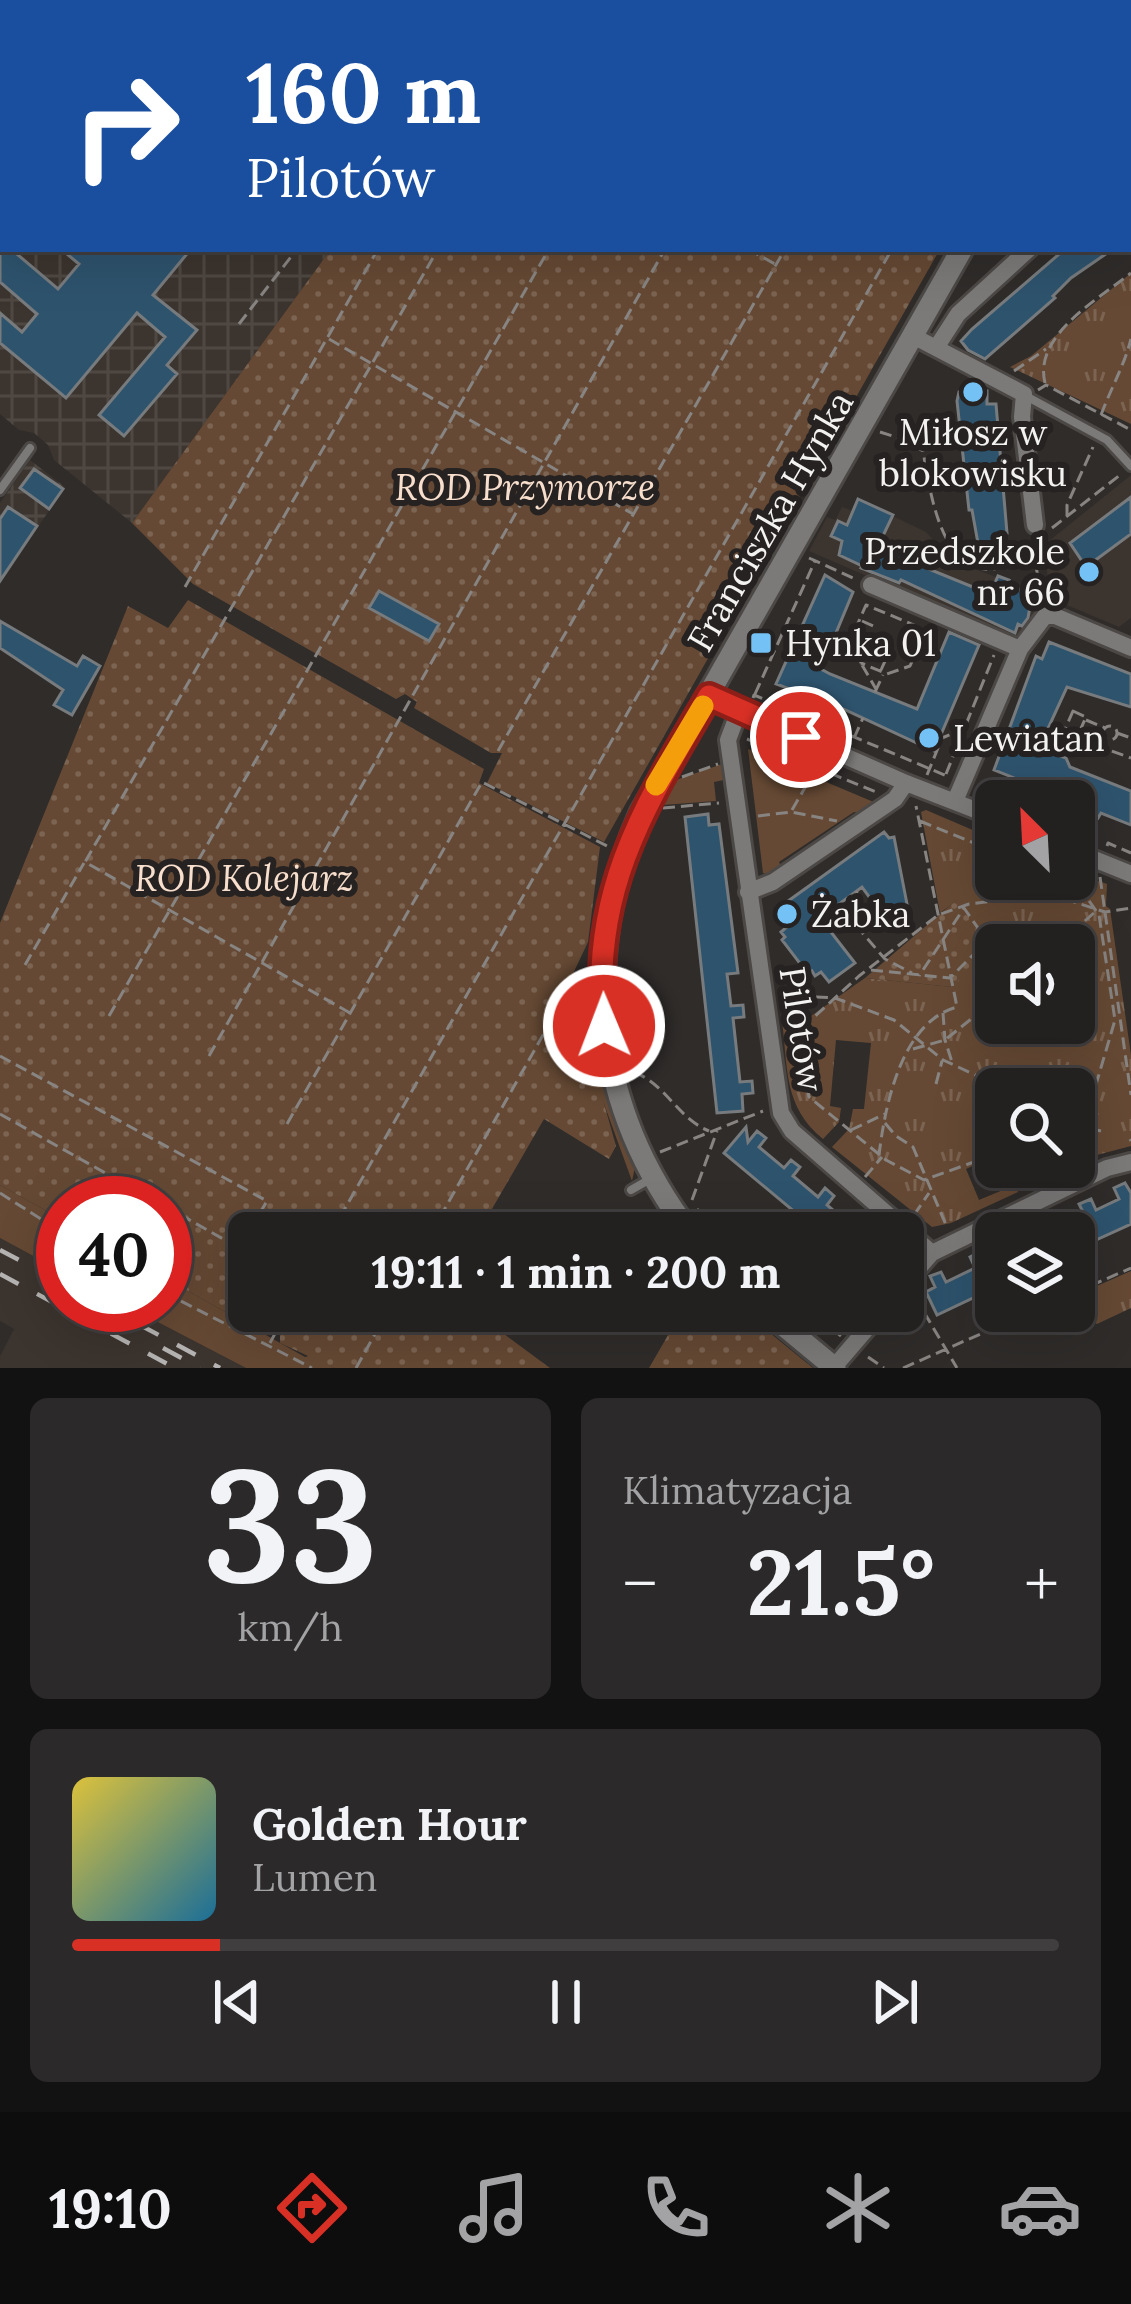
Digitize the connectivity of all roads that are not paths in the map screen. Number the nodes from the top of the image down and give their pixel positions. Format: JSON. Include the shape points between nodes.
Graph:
{"nodes":[{"id":1,"x":960,"y":252,"type":"edge"},
{"id":2,"x":1026,"y":252,"type":"edge"},
{"id":3,"x":913,"y":336,"type":"junction"},
{"id":4,"x":936,"y":348,"type":"junction"},
{"id":5,"x":1030,"y":393,"type":"junction"},
{"id":6,"x":30,"y":448,"type":"dead end"},
{"id":7,"x":1131,"y":466,"type":"edge"},
{"id":8,"x":0,"y":490,"type":"edge"},
{"id":9,"x":1035,"y":534,"type":"road end"},
{"id":10,"x":871,"y":586,"type":"road end"},
{"id":11,"x":1131,"y":648,"type":"edge"},
{"id":12,"x":1020,"y":649,"type":"junction"},
{"id":13,"x":709,"y":696,"type":"junction"},
{"id":14,"x":739,"y":711,"type":"junction"},
{"id":15,"x":900,"y":791,"type":"junction"},
{"id":16,"x":955,"y":801,"type":"junction"},
{"id":17,"x":975,"y":809,"type":"edge"},
{"id":18,"x":1095,"y":859,"type":"edge"},
{"id":19,"x":1131,"y":874,"type":"edge"},
{"id":20,"x":748,"y":892,"type":"junction"},
{"id":21,"x":1131,"y":1162,"type":"edge"},
{"id":22,"x":649,"y":1168,"type":"junction"},
{"id":23,"x":631,"y":1190,"type":"dead end"},
{"id":24,"x":677,"y":1212,"type":"edge"},
{"id":25,"x":932,"y":1253,"type":"junction"},
{"id":26,"x":924,"y":1264,"type":"edge"},
{"id":27,"x":792,"y":1332,"type":"edge"},
{"id":28,"x":863,"y":1332,"type":"edge"},
{"id":29,"x":835,"y":1367,"type":"edge"}],
"edges":[{"from":1,"to":3,"type":"street","name":"Franciszka Hynka"},
{"from":2,"to":4,"type":"street","via":[[958,314]]},
{"from":3,"to":4,"type":"street"},
{"from":3,"to":13,"type":"street","name":"Franciszka Hynka"},
{"from":4,"to":5,"type":"street"},
{"from":5,"to":7,"type":"lane","via":[[1107,440]]},
{"from":5,"to":9,"type":"street","via":[[1022,417]]},
{"from":6,"to":8,"type":"lane"},
{"from":10,"to":12,"type":"street"},
{"from":11,"to":12,"type":"street","via":[[1046,616]]},
{"from":12,"to":16,"type":"street","via":[[954,779]]},
{"from":13,"to":14,"type":"street"},
{"from":13,"to":22,"type":"street","name":"Franciszka Hynka","via":[[641,813],[608,915],[601,1001],[615,1085]]},
{"from":14,"to":15,"type":"street"},
{"from":14,"to":20,"type":"street","name":"Pilotów","via":[[728,740]]},
{"from":15,"to":16,"type":"street"},
{"from":15,"to":20,"type":"street"},
{"from":16,"to":17,"type":"street"},
{"from":18,"to":19,"type":"street"},
{"from":20,"to":25,"type":"street","name":"Pilotów","via":[[785,1122]]},
{"from":21,"to":25,"type":"street"},
{"from":22,"to":23,"type":"lane"},
{"from":22,"to":24,"type":"street","name":"Franciszka Hynka"},
{"from":25,"to":26,"type":"street"},
{"from":27,"to":29,"type":"street"},
{"from":28,"to":29,"type":"street"}]}
